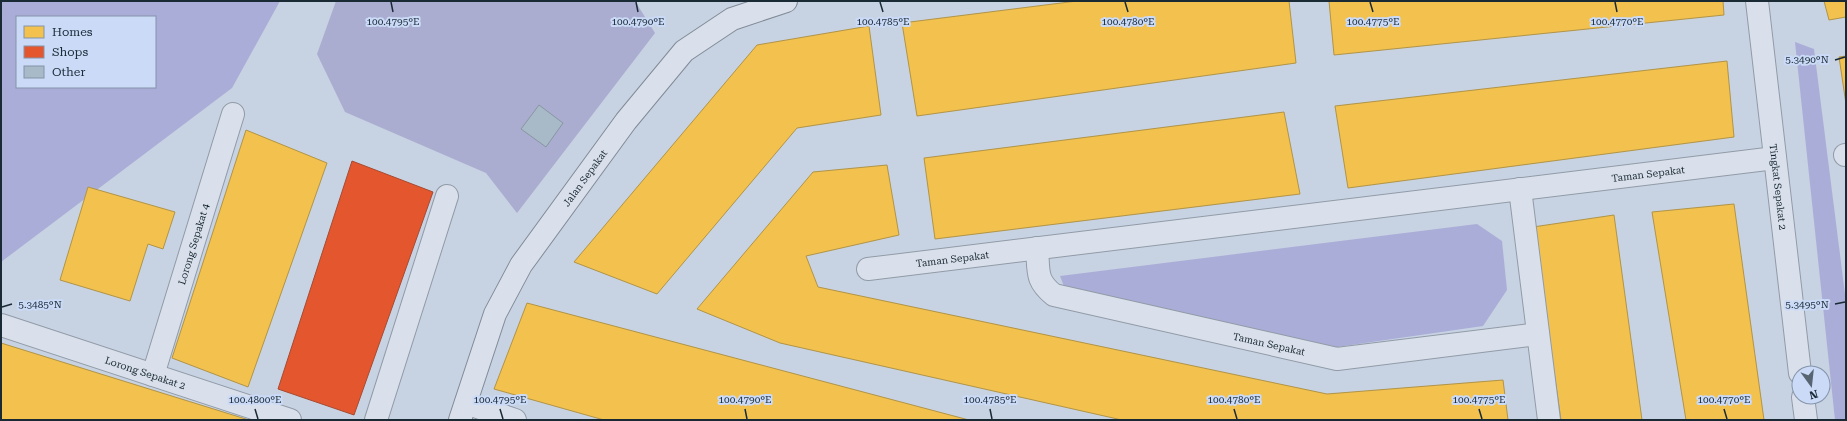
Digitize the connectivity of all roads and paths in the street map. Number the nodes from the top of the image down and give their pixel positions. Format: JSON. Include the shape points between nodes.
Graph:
{"nodes":[{"id":1,"x":786,"y":1,"type":"edge"},
{"id":2,"x":1756,"y":1,"type":"edge"},
{"id":3,"x":233,"y":114,"type":"dead end"},
{"id":4,"x":1775,"y":158,"type":"junction"},
{"id":5,"x":1520,"y":189,"type":"junction"},
{"id":6,"x":447,"y":196,"type":"dead end"},
{"id":7,"x":1037,"y":248,"type":"junction"},
{"id":8,"x":868,"y":269,"type":"dead end"},
{"id":9,"x":1,"y":325,"type":"edge"},
{"id":10,"x":1538,"y":334,"type":"junction"},
{"id":11,"x":1799,"y":365,"type":"edge"},
{"id":12,"x":153,"y":375,"type":"junction"},
{"id":13,"x":1804,"y":405,"type":"edge"},
{"id":14,"x":463,"y":412,"type":"edge"},
{"id":15,"x":290,"y":420,"type":"edge"},
{"id":16,"x":376,"y":420,"type":"edge"},
{"id":17,"x":515,"y":420,"type":"edge"},
{"id":18,"x":1549,"y":420,"type":"edge"},
{"id":19,"x":1806,"y":420,"type":"edge"}],
"edges":[{"from":1,"to":14,"type":"street","name":"Jalan Sepakat","via":[[732,19],[684,51],[626,121],[521,265],[495,314]]},
{"from":2,"to":4,"type":"street","name":"Tingkat Sepakat 2"},
{"from":3,"to":12,"type":"street","name":"Lorong Sepakat 4"},
{"from":4,"to":5,"type":"street","name":"Taman Sepakat"},
{"from":4,"to":11,"type":"street","name":"Tingkat Sepakat 2"},
{"from":5,"to":7,"type":"street","name":"Taman Sepakat"},
{"from":5,"to":10,"type":"street"},
{"from":6,"to":16,"type":"street"},
{"from":7,"to":8,"type":"street","name":"Taman Sepakat"},
{"from":7,"to":10,"type":"street","name":"Taman Sepakat","via":[[1039,275],[1044,287],[1054,295],[1337,360]]},
{"from":9,"to":12,"type":"street","name":"Lorong Sepakat 2"},
{"from":10,"to":18,"type":"street"},
{"from":12,"to":15,"type":"street","name":"Lorong Sepakat 2"},
{"from":13,"to":19,"type":"street"},
{"from":14,"to":17,"type":"street"}]}
